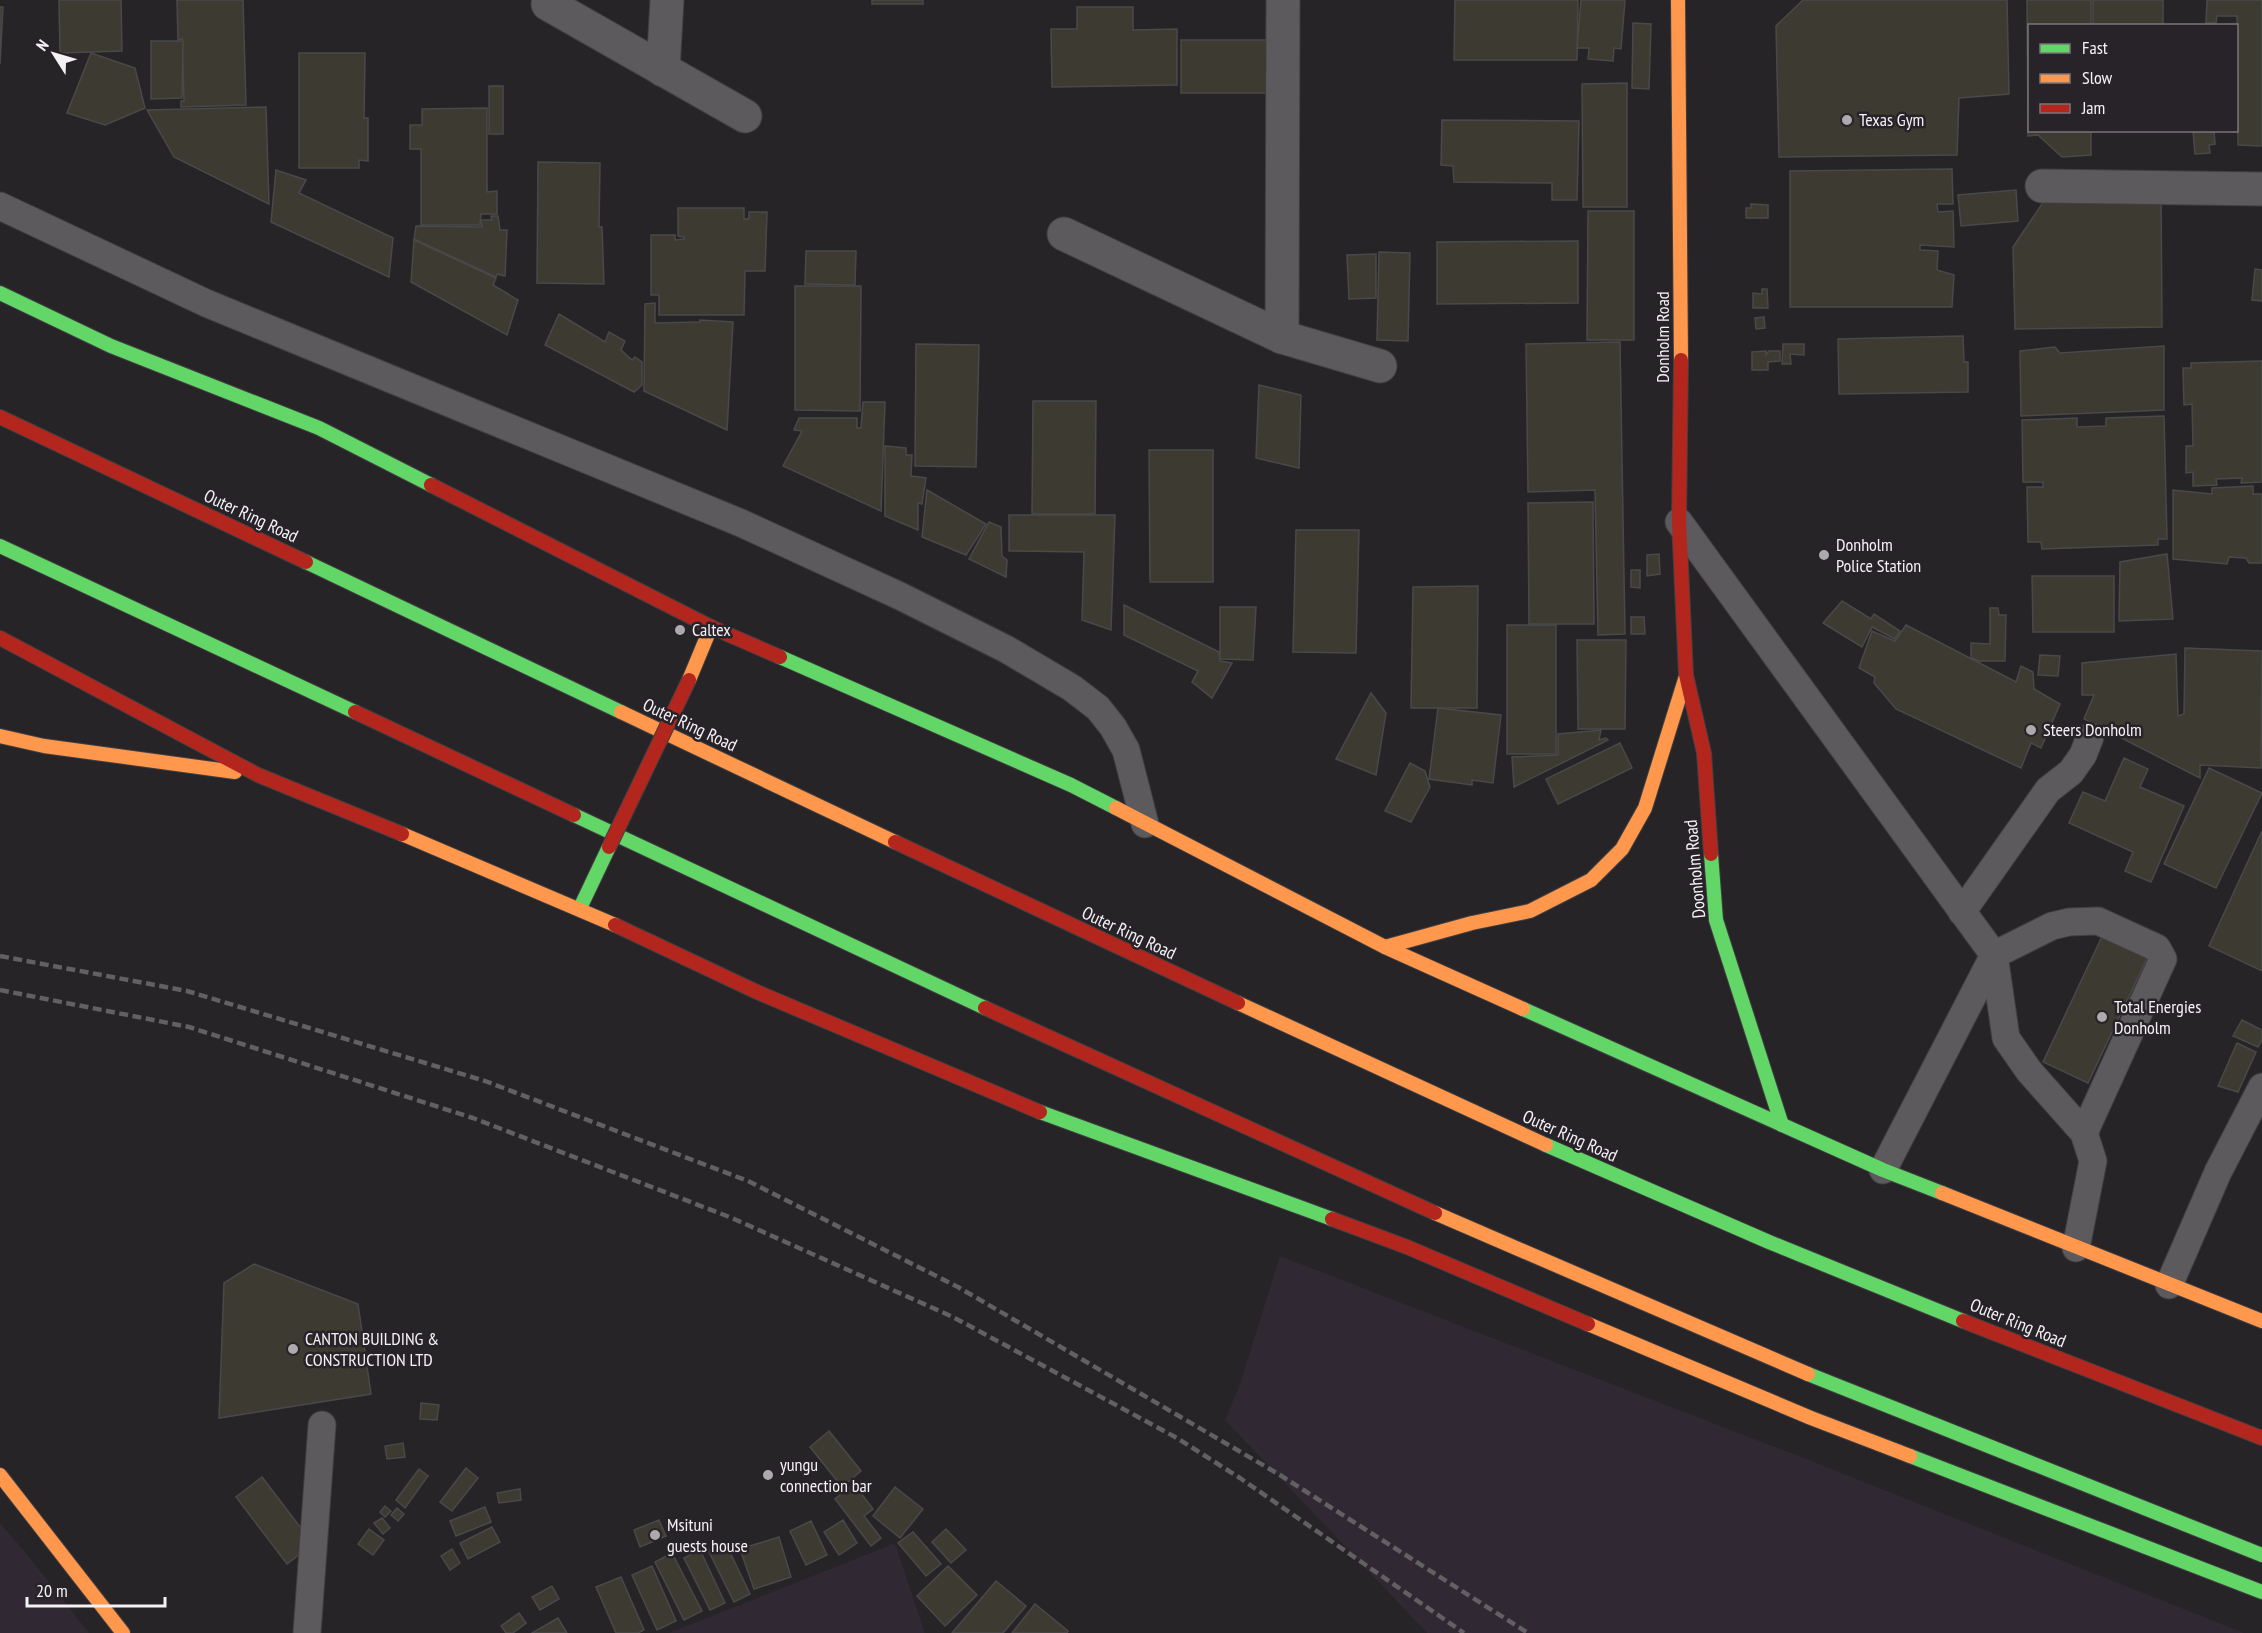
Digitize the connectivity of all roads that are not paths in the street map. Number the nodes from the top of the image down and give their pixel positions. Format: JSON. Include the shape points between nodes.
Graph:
{"nodes":[{"id":1,"x":667,"y":0,"type":"edge"},
{"id":2,"x":1282,"y":0,"type":"edge"},
{"id":3,"x":1678,"y":0,"type":"edge"},
{"id":4,"x":548,"y":4,"type":"dead end"},
{"id":5,"x":663,"y":70,"type":"junction"},
{"id":6,"x":745,"y":116,"type":"dead end"},
{"id":7,"x":2042,"y":186,"type":"dead end"},
{"id":8,"x":2262,"y":189,"type":"edge"},
{"id":9,"x":0,"y":206,"type":"edge"},
{"id":10,"x":1064,"y":234,"type":"dead end"},
{"id":11,"x":0,"y":293,"type":"edge"},
{"id":12,"x":1282,"y":337,"type":"junction"},
{"id":13,"x":1380,"y":366,"type":"dead end"},
{"id":14,"x":0,"y":417,"type":"edge"},
{"id":15,"x":1679,"y":522,"type":"junction"},
{"id":16,"x":0,"y":546,"type":"edge"},
{"id":17,"x":711,"y":627,"type":"junction"},
{"id":18,"x":0,"y":638,"type":"edge"},
{"id":19,"x":1686,"y":675,"type":"junction"},
{"id":20,"x":0,"y":736,"type":"edge"},
{"id":21,"x":2090,"y":737,"type":"dead end"},
{"id":22,"x":258,"y":776,"type":"junction"},
{"id":23,"x":1145,"y":824,"type":"junction"},
{"id":24,"x":580,"y":908,"type":"junction"},
{"id":25,"x":1962,"y":912,"type":"junction"},
{"id":26,"x":1385,"y":947,"type":"junction"},
{"id":27,"x":1994,"y":955,"type":"junction"},
{"id":28,"x":2262,"y":1087,"type":"edge"},
{"id":29,"x":1782,"y":1125,"type":"junction"},
{"id":30,"x":2084,"y":1133,"type":"junction"},
{"id":31,"x":1883,"y":1170,"type":"junction"},
{"id":32,"x":2076,"y":1248,"type":"junction"},
{"id":33,"x":2169,"y":1285,"type":"junction"},
{"id":34,"x":2262,"y":1321,"type":"edge"},
{"id":35,"x":322,"y":1425,"type":"dead end"},
{"id":36,"x":2262,"y":1438,"type":"edge"},
{"id":37,"x":0,"y":1475,"type":"edge"},
{"id":38,"x":2262,"y":1555,"type":"edge"},
{"id":39,"x":2262,"y":1592,"type":"edge"},
{"id":40,"x":123,"y":1633,"type":"edge"},
{"id":41,"x":307,"y":1633,"type":"edge"}],
"edges":[{"from":1,"to":5,"type":"street"},
{"from":2,"to":12,"type":"street"},
{"from":3,"to":15,"type":"main road","name":"Donholm Road","via":[[1682,255]]},
{"from":4,"to":5,"type":"street"},
{"from":5,"to":6,"type":"street"},
{"from":7,"to":8,"type":"street"},
{"from":9,"to":23,"type":"lane","via":[[206,303],[741,523],[1006,649],[1098,708],[1126,750]]},
{"from":10,"to":12,"type":"street"},
{"from":11,"to":17,"type":"main road","via":[[111,346],[319,428]]},
{"from":12,"to":13,"type":"street"},
{"from":14,"to":36,"type":"main road","name":"Outer Ring Road","via":[[1101,940],[1543,1144],[1791,1251]]},
{"from":15,"to":19,"type":"main road","name":"Donholm Road"},
{"from":15,"to":25,"type":"lane"},
{"from":16,"to":38,"type":"main road","via":[[1084,1054],[1527,1255],[1842,1388]]},
{"from":17,"to":23,"type":"main road","via":[[1071,786]]},
{"from":17,"to":24,"type":"main road","bridge":true},
{"from":18,"to":22,"type":"main road"},
{"from":19,"to":26,"type":"main road","via":[[1645,808],[1622,849],[1591,880],[1530,911]]},
{"from":19,"to":29,"type":"main road","name":"Doonholm Road","via":[[1704,753],[1716,920]]},
{"from":20,"to":22,"type":"main road","via":[[44,746]]},
{"from":21,"to":25,"type":"lane","via":[[2071,772],[2048,790]]},
{"from":22,"to":24,"type":"main road"},
{"from":23,"to":26,"type":"main road"},
{"from":24,"to":39,"type":"main road","via":[[757,992],[1000,1097],[1407,1247],[1810,1418]]},
{"from":25,"to":27,"type":"lane"},
{"from":26,"to":29,"type":"main road"},
{"from":27,"to":30,"type":"lane","via":[[2006,1038],[2029,1071]]},
{"from":27,"to":30,"type":"lane","via":[[2052,926],[2090,920],[2162,953],[2160,971]]},
{"from":27,"to":31,"type":"lane"},
{"from":28,"to":33,"type":"lane","via":[[2218,1172]]},
{"from":29,"to":31,"type":"main road"},
{"from":30,"to":32,"type":"lane","via":[[2093,1161]]},
{"from":31,"to":32,"type":"main road"},
{"from":32,"to":33,"type":"main road"},
{"from":33,"to":34,"type":"main road"},
{"from":35,"to":41,"type":"lane"},
{"from":37,"to":40,"type":"main road"}]}
